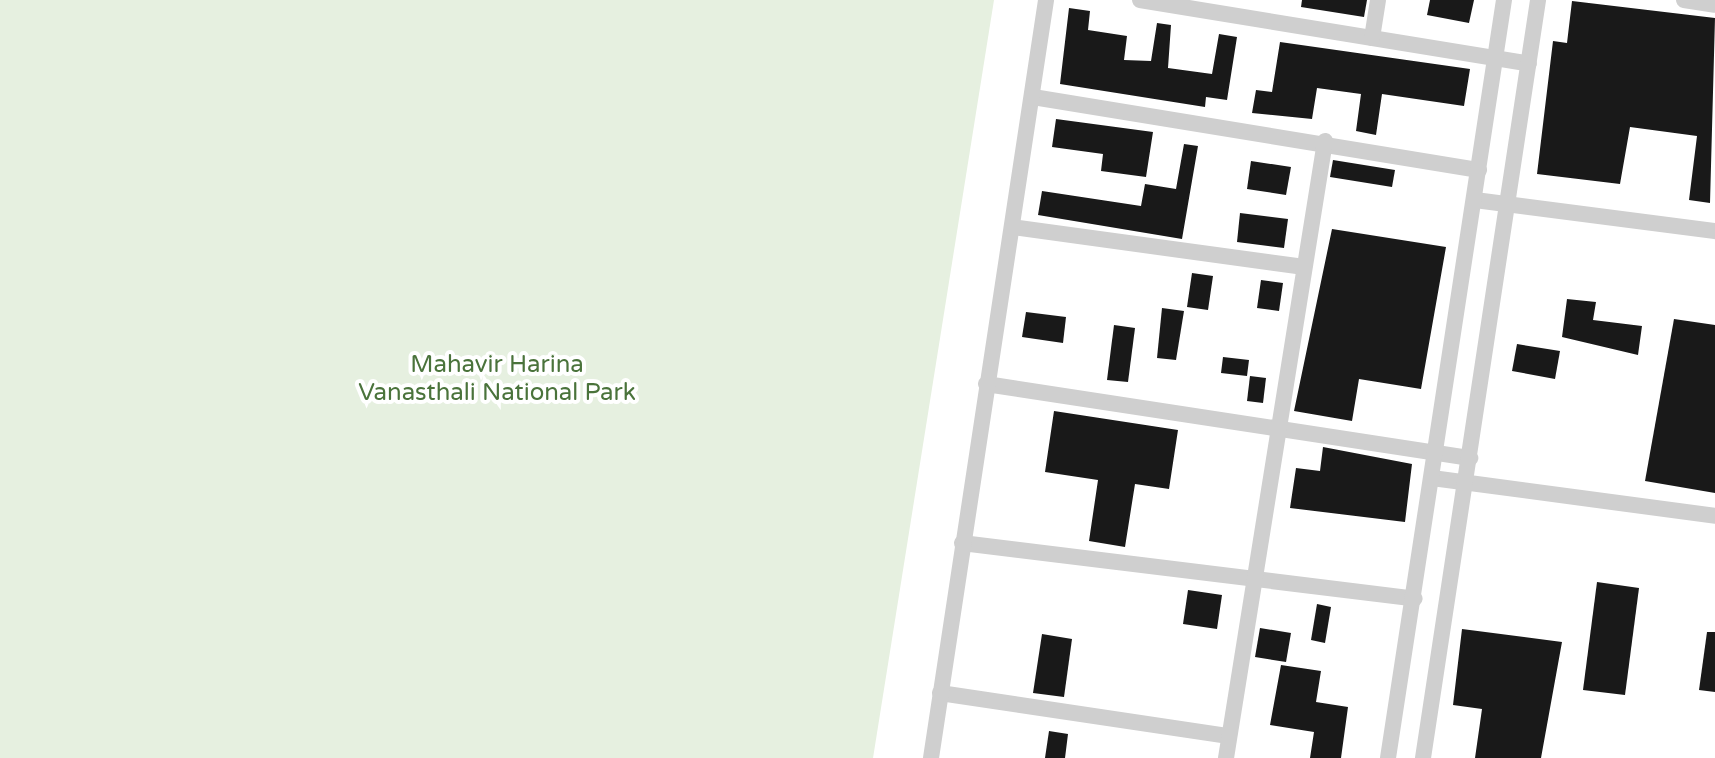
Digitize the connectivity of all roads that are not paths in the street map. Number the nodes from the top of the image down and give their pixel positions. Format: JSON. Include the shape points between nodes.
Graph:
{"nodes":[{"id":1,"x":1046,"y":0,"type":"edge"},
{"id":2,"x":1140,"y":0,"type":"edge"},
{"id":3,"x":1378,"y":0,"type":"edge"},
{"id":4,"x":1504,"y":0,"type":"edge"},
{"id":5,"x":1538,"y":0,"type":"edge"},
{"id":6,"x":1684,"y":0,"type":"edge"},
{"id":7,"x":1715,"y":5,"type":"edge"},
{"id":8,"x":1372,"y":38,"type":"junction"},
{"id":9,"x":1496,"y":56,"type":"junction"},
{"id":10,"x":1529,"y":64,"type":"junction"},
{"id":11,"x":1033,"y":97,"type":"junction"},
{"id":12,"x":1325,"y":141,"type":"junction"},
{"id":13,"x":1479,"y":170,"type":"junction"},
{"id":14,"x":1475,"y":200,"type":"junction"},
{"id":15,"x":1509,"y":203,"type":"junction"},
{"id":16,"x":1012,"y":227,"type":"junction"},
{"id":17,"x":1715,"y":231,"type":"edge"},
{"id":18,"x":1304,"y":267,"type":"junction"},
{"id":19,"x":986,"y":384,"type":"junction"},
{"id":20,"x":1279,"y":430,"type":"junction"},
{"id":21,"x":1435,"y":454,"type":"junction"},
{"id":22,"x":1470,"y":458,"type":"junction"},
{"id":23,"x":1432,"y":478,"type":"junction"},
{"id":24,"x":1466,"y":483,"type":"junction"},
{"id":25,"x":1715,"y":516,"type":"edge"},
{"id":26,"x":962,"y":543,"type":"junction"},
{"id":27,"x":1254,"y":580,"type":"junction"},
{"id":28,"x":1415,"y":599,"type":"junction"},
{"id":29,"x":940,"y":693,"type":"junction"},
{"id":30,"x":1229,"y":736,"type":"junction"},
{"id":31,"x":931,"y":758,"type":"edge"},
{"id":32,"x":1226,"y":758,"type":"edge"},
{"id":33,"x":1388,"y":758,"type":"edge"},
{"id":34,"x":1423,"y":758,"type":"edge"}],
"edges":[{"from":1,"to":11,"type":"street"},
{"from":2,"to":8,"type":"street"},
{"from":3,"to":8,"type":"street"},
{"from":4,"to":9,"type":"street"},
{"from":5,"to":10,"type":"street"},
{"from":6,"to":7,"type":"street"},
{"from":8,"to":9,"type":"street"},
{"from":9,"to":10,"type":"street"},
{"from":9,"to":13,"type":"street"},
{"from":10,"to":15,"type":"street"},
{"from":11,"to":12,"type":"street"},
{"from":11,"to":16,"type":"street"},
{"from":12,"to":13,"type":"street"},
{"from":12,"to":18,"type":"street"},
{"from":13,"to":14,"type":"street"},
{"from":14,"to":15,"type":"street"},
{"from":14,"to":21,"type":"street"},
{"from":15,"to":17,"type":"street"},
{"from":15,"to":22,"type":"street"},
{"from":16,"to":18,"type":"street"},
{"from":16,"to":19,"type":"street"},
{"from":18,"to":20,"type":"street"},
{"from":19,"to":20,"type":"street"},
{"from":19,"to":26,"type":"street"},
{"from":20,"to":21,"type":"street"},
{"from":20,"to":27,"type":"street"},
{"from":21,"to":22,"type":"street"},
{"from":21,"to":23,"type":"street"},
{"from":22,"to":24,"type":"street"},
{"from":23,"to":24,"type":"street"},
{"from":23,"to":28,"type":"street"},
{"from":24,"to":25,"type":"street"},
{"from":24,"to":34,"type":"street"},
{"from":26,"to":27,"type":"street"},
{"from":26,"to":29,"type":"street"},
{"from":27,"to":28,"type":"street"},
{"from":27,"to":30,"type":"street"},
{"from":28,"to":33,"type":"street"},
{"from":29,"to":30,"type":"street"},
{"from":29,"to":31,"type":"street"},
{"from":30,"to":32,"type":"street"}]}
